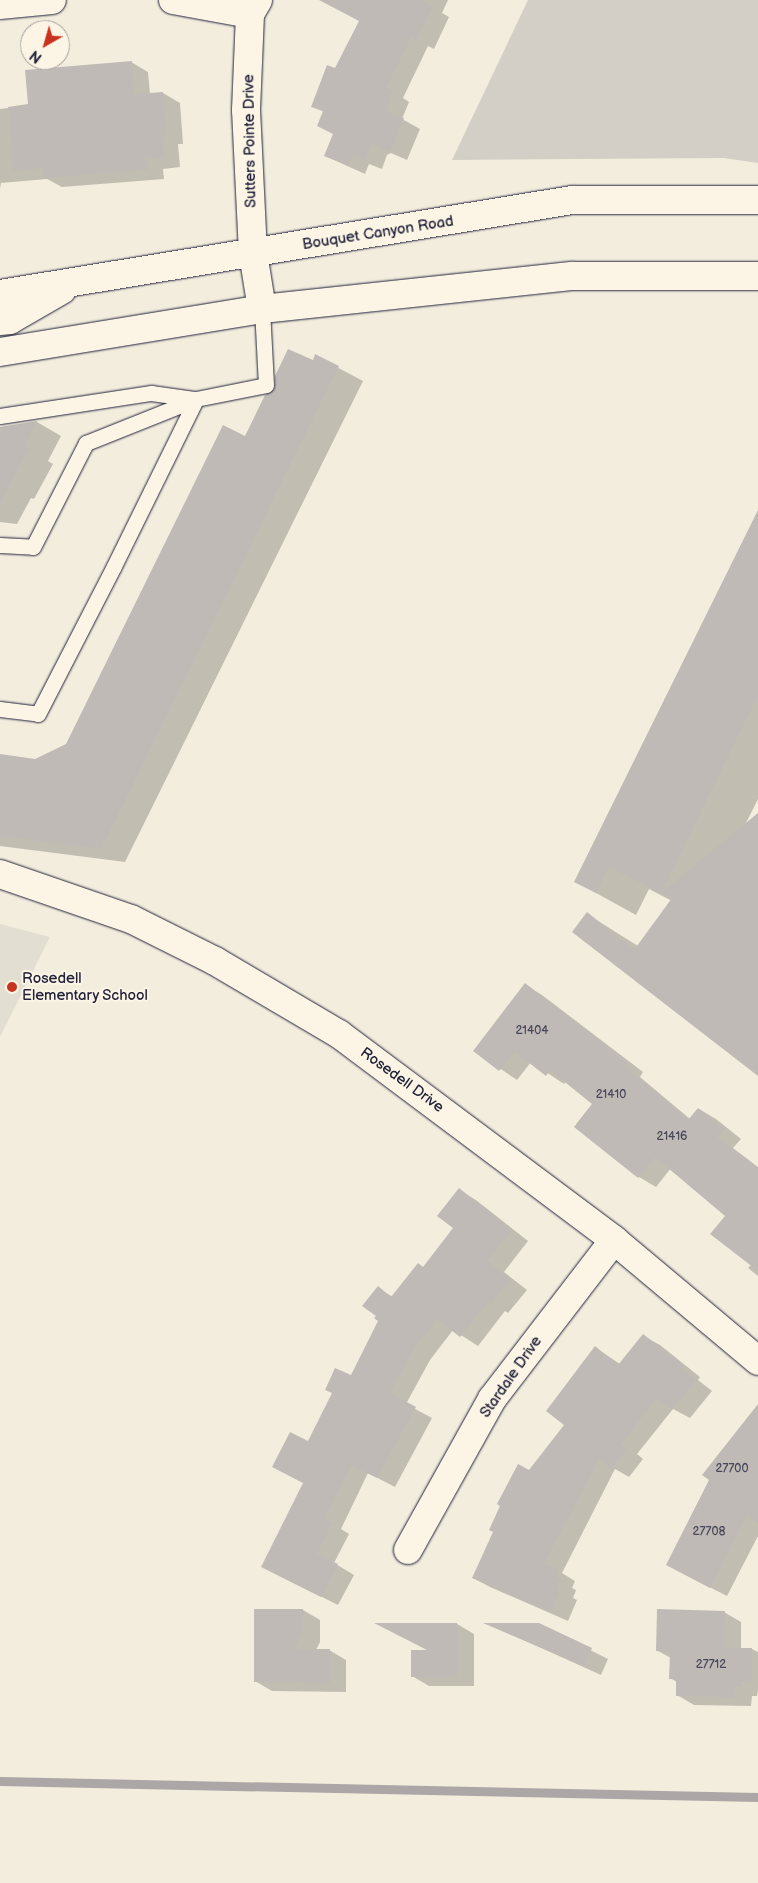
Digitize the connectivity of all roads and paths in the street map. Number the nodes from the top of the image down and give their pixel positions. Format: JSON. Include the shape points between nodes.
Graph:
{"nodes":[{"id":1,"x":52,"y":0,"type":"edge"},
{"id":2,"x":173,"y":0,"type":"edge"},
{"id":3,"x":0,"y":5,"type":"edge"},
{"id":4,"x":254,"y":7,"type":"edge"},
{"id":5,"x":758,"y":200,"type":"edge"},
{"id":6,"x":253,"y":253,"type":"junction"},
{"id":7,"x":758,"y":276,"type":"edge"},
{"id":8,"x":79,"y":281,"type":"junction"},
{"id":9,"x":0,"y":294,"type":"edge"},
{"id":10,"x":262,"y":309,"type":"junction"},
{"id":11,"x":0,"y":321,"type":"edge"},
{"id":12,"x":0,"y":352,"type":"edge"},
{"id":13,"x":196,"y":399,"type":"junction"},
{"id":14,"x":0,"y":416,"type":"edge"},
{"id":15,"x":0,"y":545,"type":"edge"},
{"id":16,"x":0,"y":709,"type":"edge"},
{"id":17,"x":0,"y":874,"type":"edge"},
{"id":18,"x":614,"y":1240,"type":"junction"},
{"id":19,"x":758,"y":1361,"type":"edge"},
{"id":20,"x":408,"y":1550,"type":"dead end"}],
"edges":[{"from":1,"to":3,"type":"main road"},
{"from":2,"to":4,"type":"main road"},
{"from":4,"to":6,"type":"main road","name":"Sutters Pointe Drive","via":[[246,110]]},
{"from":5,"to":6,"type":"main road","name":"Bouquet Canyon Road","via":[[572,200]]},
{"from":6,"to":8,"type":"main road","name":"Bouquet Canyon Road"},
{"from":6,"to":10,"type":"main road","name":"Sutters Pointe Drive"},
{"from":7,"to":10,"type":"main road","via":[[573,276]]},
{"from":8,"to":9,"type":"main road","name":"Bouquet Canyon Road"},
{"from":8,"to":11,"type":"main road","via":[[10,320]]},
{"from":10,"to":12,"type":"main road"},
{"from":10,"to":13,"type":"lane","via":[[266,385]]},
{"from":13,"to":14,"type":"lane","via":[[150,393]]},
{"from":13,"to":15,"type":"lane","via":[[86,443],[33,547]]},
{"from":13,"to":16,"type":"lane","via":[[38,714]]},
{"from":17,"to":18,"type":"main road","name":"Rosedell Drive","via":[[131,919],[215,961],[339,1034]]},
{"from":18,"to":19,"type":"main road","name":"Rosedell Drive"},
{"from":18,"to":20,"type":"main road","name":"Stardale Drive","via":[[492,1399]]}]}
